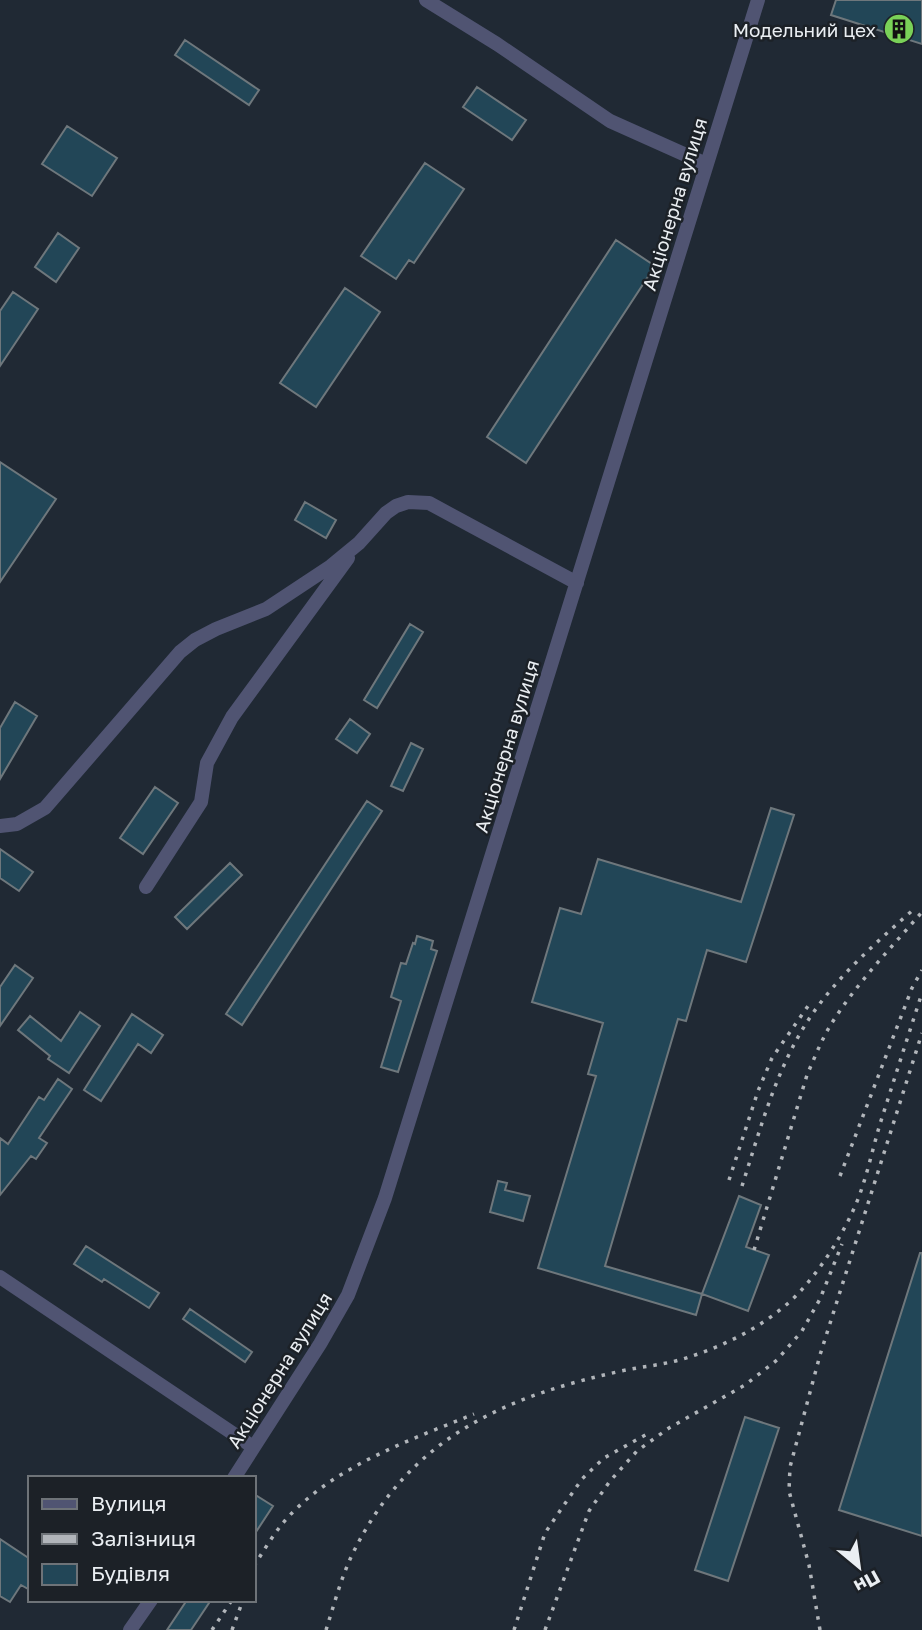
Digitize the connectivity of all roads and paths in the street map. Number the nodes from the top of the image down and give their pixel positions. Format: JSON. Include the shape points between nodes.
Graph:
{"nodes":[{"id":1,"x":426,"y":0,"type":"edge"},
{"id":2,"x":758,"y":0,"type":"edge"},
{"id":3,"x":706,"y":164,"type":"junction"},
{"id":4,"x":359,"y":543,"type":"junction"},
{"id":5,"x":577,"y":583,"type":"junction"},
{"id":6,"x":0,"y":826,"type":"edge"},
{"id":7,"x":146,"y":887,"type":"dead end"},
{"id":8,"x":0,"y":1277,"type":"edge"},
{"id":9,"x":253,"y":1447,"type":"junction"},
{"id":10,"x":235,"y":1476,"type":"edge"},
{"id":11,"x":150,"y":1602,"type":"edge"},
{"id":12,"x":130,"y":1630,"type":"edge"}],
"edges":[{"from":1,"to":3,"type":"street","via":[[610,121]]},
{"from":2,"to":3,"type":"street","name":"Акціонерна вулиця"},
{"from":3,"to":5,"type":"street","name":"Акціонерна вулиця"},
{"from":4,"to":5,"type":"street","via":[[386,513],[419,501]]},
{"from":4,"to":6,"type":"street","via":[[266,609],[195,640],[121,717],[45,808],[17,824]]},
{"from":4,"to":7,"type":"street","via":[[232,717],[207,763],[201,802]]},
{"from":5,"to":9,"type":"street","name":"Акціонерна вулиця","via":[[385,1198],[348,1295]]},
{"from":8,"to":9,"type":"street"},
{"from":9,"to":10,"type":"street","name":"Акціонерна вулиця"},
{"from":11,"to":12,"type":"street"}]}
